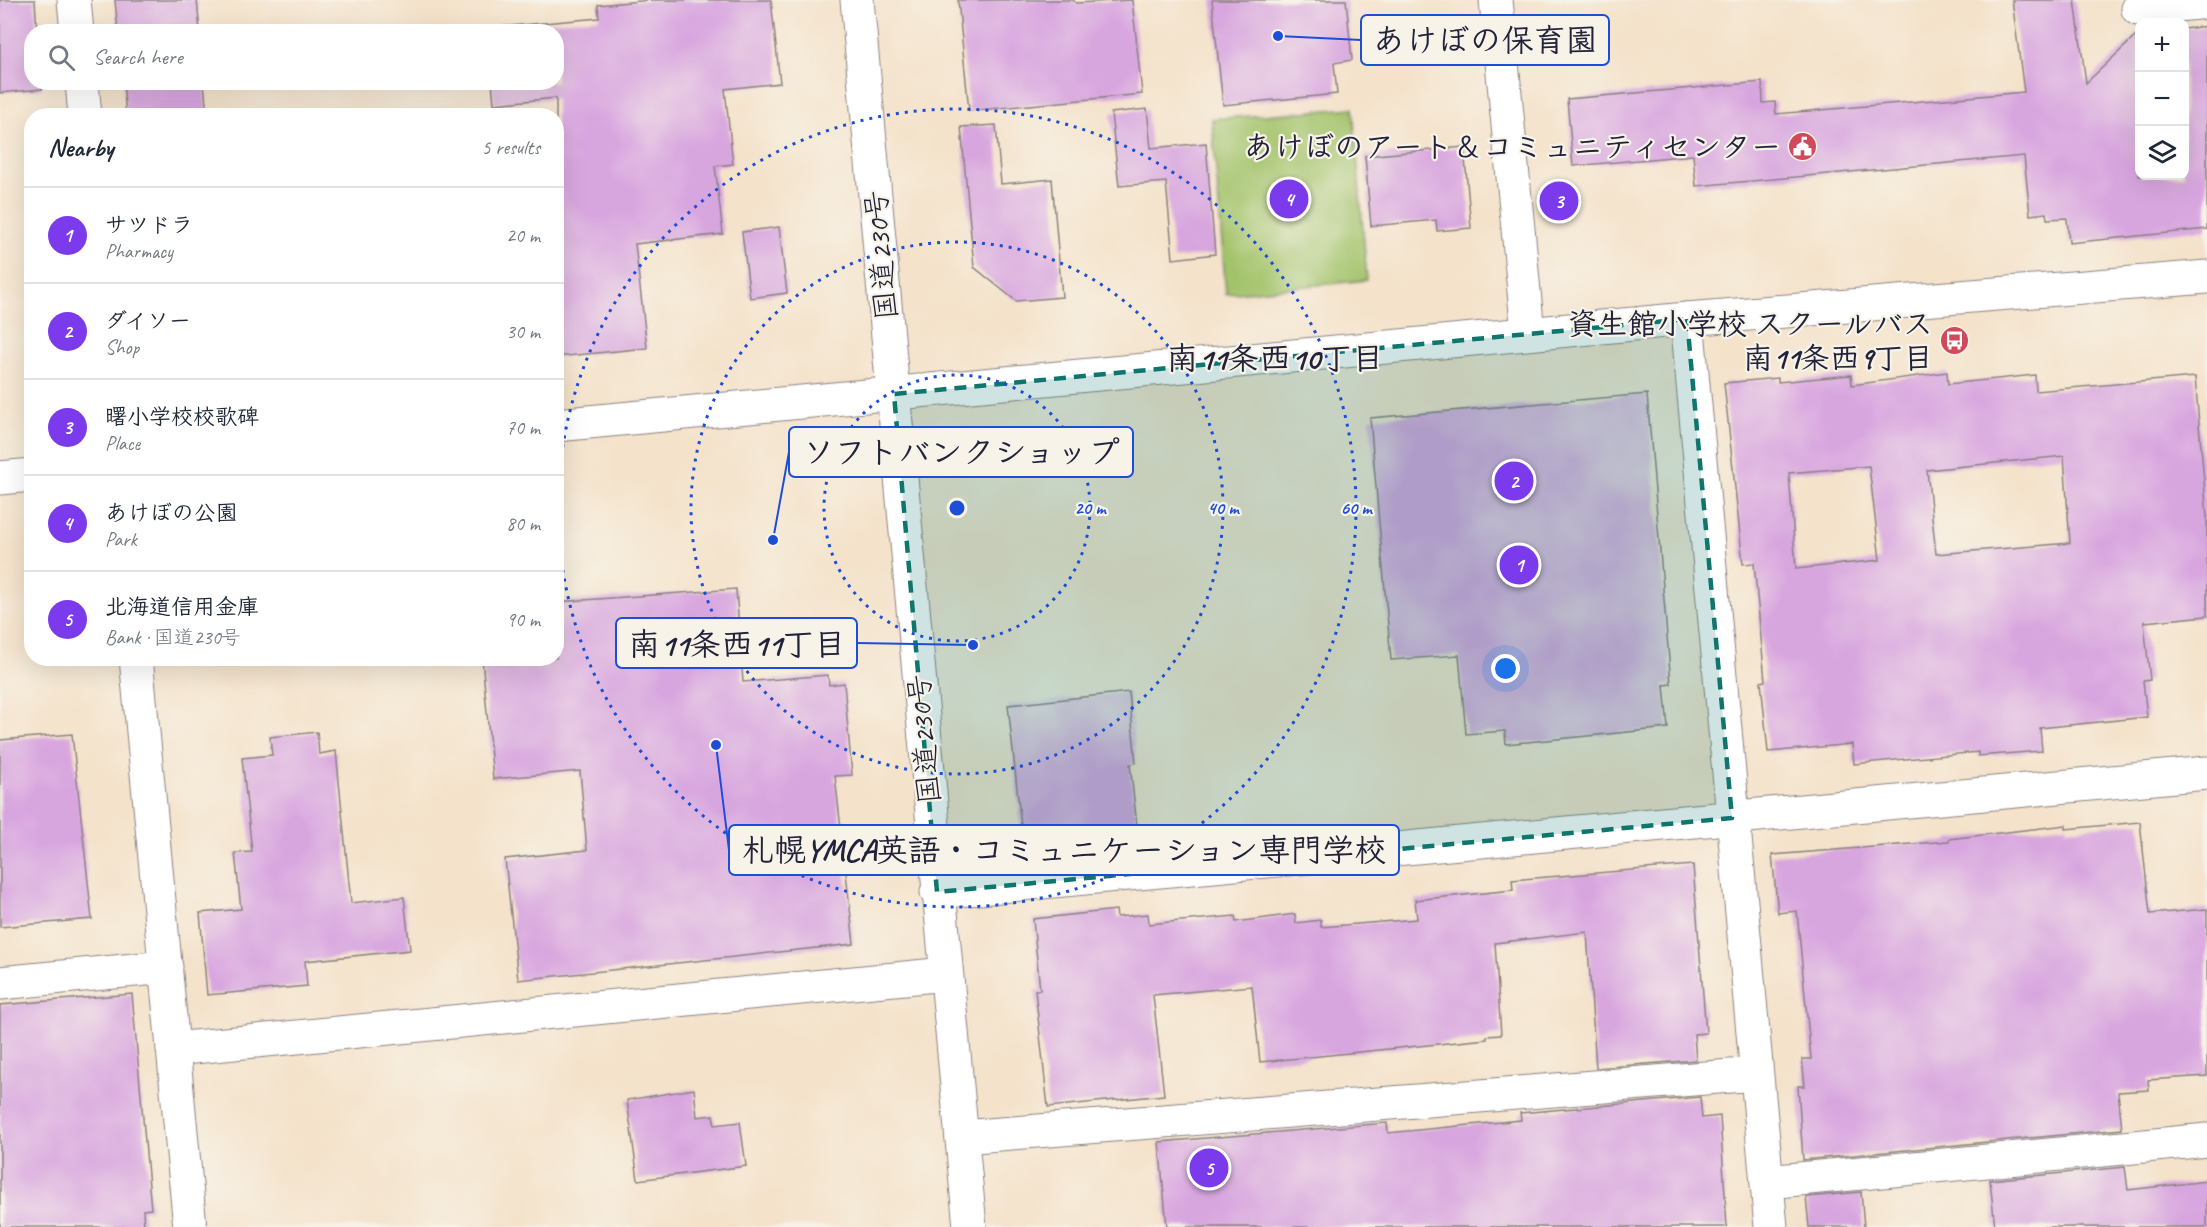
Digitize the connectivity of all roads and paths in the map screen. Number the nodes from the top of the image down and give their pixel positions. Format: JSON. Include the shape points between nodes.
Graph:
{"nodes":[{"id":1,"x":74,"y":0,"type":"edge"},
{"id":2,"x":857,"y":0,"type":"edge"},
{"id":3,"x":1496,"y":0,"type":"edge"},
{"id":4,"x":2207,"y":2,"type":"edge"},
{"id":5,"x":2138,"y":9,"type":"dead end"},
{"id":6,"x":76,"y":24,"type":"edge"},
{"id":7,"x":83,"y":90,"type":"edge"},
{"id":8,"x":84,"y":108,"type":"edge"},
{"id":9,"x":2207,"y":277,"type":"edge"},
{"id":10,"x":1687,"y":319,"type":"junction"},
{"id":11,"x":1528,"y":333,"type":"junction"},
{"id":12,"x":894,"y":394,"type":"junction"},
{"id":13,"x":564,"y":425,"type":"edge"},
{"id":14,"x":24,"y":476,"type":"edge"},
{"id":15,"x":0,"y":478,"type":"edge"},
{"id":16,"x":137,"y":666,"type":"edge"},
{"id":17,"x":2207,"y":773,"type":"edge"},
{"id":18,"x":1732,"y":819,"type":"junction"},
{"id":19,"x":937,"y":892,"type":"junction"},
{"id":20,"x":166,"y":967,"type":"junction"},
{"id":21,"x":946,"y":974,"type":"junction"},
{"id":22,"x":0,"y":983,"type":"edge"},
{"id":23,"x":173,"y":1049,"type":"junction"},
{"id":24,"x":1756,"y":1074,"type":"junction"},
{"id":25,"x":962,"y":1137,"type":"junction"},
{"id":26,"x":2207,"y":1140,"type":"edge"},
{"id":27,"x":1767,"y":1182,"type":"junction"},
{"id":28,"x":190,"y":1227,"type":"edge"},
{"id":29,"x":970,"y":1227,"type":"edge"},
{"id":30,"x":1771,"y":1227,"type":"edge"}],
"edges":[{"from":1,"to":6,"type":"main road"},
{"from":2,"to":12,"type":"main road","name":"国道230号"},
{"from":3,"to":11,"type":"main road"},
{"from":4,"to":5,"type":"main road"},
{"from":7,"to":8,"type":"main road"},
{"from":9,"to":10,"type":"main road"},
{"from":10,"to":11,"type":"main road"},
{"from":10,"to":18,"type":"main road"},
{"from":11,"to":12,"type":"main road"},
{"from":12,"to":13,"type":"main road"},
{"from":12,"to":19,"type":"main road","name":"国道230号"},
{"from":14,"to":15,"type":"main road"},
{"from":16,"to":20,"type":"main road"},
{"from":17,"to":18,"type":"main road"},
{"from":18,"to":19,"type":"main road"},
{"from":18,"to":24,"type":"main road"},
{"from":19,"to":21,"type":"main road","name":"国道230号"},
{"from":20,"to":22,"type":"main road"},
{"from":20,"to":23,"type":"main road"},
{"from":21,"to":23,"type":"main road"},
{"from":21,"to":25,"type":"main road","name":"国道230号"},
{"from":23,"to":28,"type":"main road"},
{"from":24,"to":25,"type":"main road"},
{"from":24,"to":27,"type":"main road"},
{"from":25,"to":29,"type":"main road","name":"国道230号"},
{"from":26,"to":27,"type":"main road"},
{"from":27,"to":30,"type":"main road"}]}
